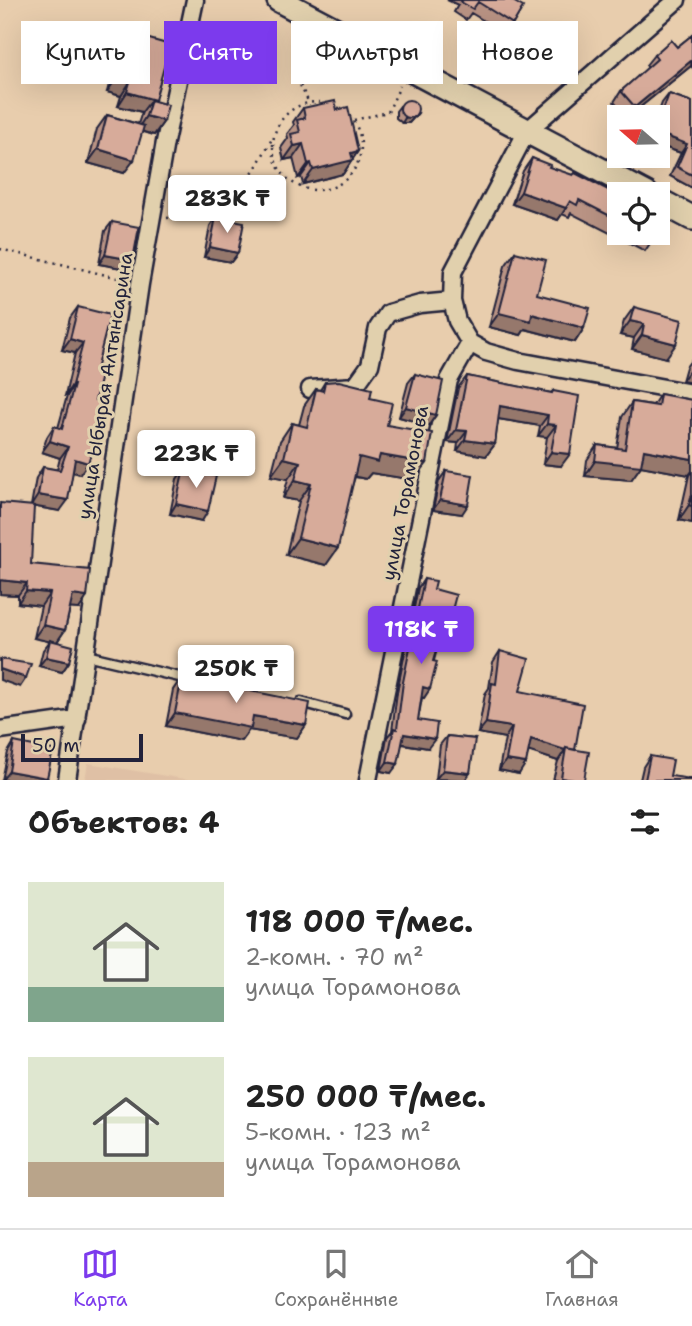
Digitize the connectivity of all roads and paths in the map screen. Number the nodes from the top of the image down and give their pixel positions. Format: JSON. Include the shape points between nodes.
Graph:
{"nodes":[{"id":1,"x":194,"y":0,"type":"edge"},
{"id":2,"x":279,"y":0,"type":"edge"},
{"id":3,"x":677,"y":0,"type":"edge"},
{"id":4,"x":314,"y":18,"type":"junction"},
{"id":5,"x":313,"y":21,"type":"edge"},
{"id":6,"x":320,"y":21,"type":"edge"},
{"id":7,"x":299,"y":84,"type":"edge"},
{"id":8,"x":401,"y":84,"type":"edge"},
{"id":9,"x":438,"y":84,"type":"edge"},
{"id":10,"x":308,"y":102,"type":"junction"},
{"id":11,"x":354,"y":120,"type":"junction"},
{"id":12,"x":527,"y":131,"type":"junction"},
{"id":13,"x":273,"y":136,"type":"junction"},
{"id":14,"x":623,"y":182,"type":"edge"},
{"id":15,"x":670,"y":206,"type":"edge"},
{"id":16,"x":153,"y":215,"type":"junction"},
{"id":17,"x":692,"y":218,"type":"edge"},
{"id":18,"x":0,"y":249,"type":"edge"},
{"id":19,"x":140,"y":284,"type":"junction"},
{"id":20,"x":452,"y":302,"type":"junction"},
{"id":21,"x":470,"y":343,"type":"junction"},
{"id":22,"x":310,"y":389,"type":"dead end"},
{"id":23,"x":692,"y":393,"type":"edge"},
{"id":24,"x":86,"y":655,"type":"junction"},
{"id":25,"x":207,"y":683,"type":"edge"},
{"id":26,"x":289,"y":699,"type":"edge"},
{"id":27,"x":345,"y":714,"type":"dead end"},
{"id":28,"x":76,"y":719,"type":"junction"},
{"id":29,"x":0,"y":730,"type":"edge"},
{"id":30,"x":67,"y":780,"type":"edge"},
{"id":31,"x":368,"y":780,"type":"edge"}],
"edges":[{"from":1,"to":16,"type":"street","name":"улица Ыбырая Алтынсарина"},
{"from":2,"to":4,"type":"street"},
{"from":3,"to":12,"type":"street"},
{"from":4,"to":5,"type":"street"},
{"from":4,"to":6,"type":"street"},
{"from":7,"to":10,"type":"path"},
{"from":8,"to":11,"type":"path","via":[[388,112]]},
{"from":9,"to":12,"type":"street"},
{"from":10,"to":11,"type":"path","via":[[334,104]]},
{"from":10,"to":13,"type":"path","via":[[286,114]]},
{"from":11,"to":13,"type":"path","via":[[363,144],[357,169],[339,187],[313,192],[289,182],[274,162]]},
{"from":12,"to":14,"type":"street"},
{"from":12,"to":20,"type":"street","via":[[453,272]]},
{"from":13,"to":16,"type":"path","via":[[255,169],[220,213],[172,218]]},
{"from":15,"to":17,"type":"street"},
{"from":16,"to":19,"type":"street","name":"улица Ыбырая Алтынсарина"},
{"from":18,"to":19,"type":"path"},
{"from":19,"to":24,"type":"street","name":"улица Ыбырая Алтынсарина"},
{"from":20,"to":21,"type":"street"},
{"from":20,"to":22,"type":"street","via":[[388,313],[378,328],[370,365],[355,386]]},
{"from":21,"to":23,"type":"street","via":[[518,361]]},
{"from":21,"to":31,"type":"street","name":"улица Торамонова","via":[[449,380]]},
{"from":24,"to":25,"type":"lane"},
{"from":24,"to":28,"type":"street","name":"улица Ыбырая Алтынсарина"},
{"from":26,"to":27,"type":"lane"},
{"from":28,"to":29,"type":"street"},
{"from":28,"to":30,"type":"street","name":"улица Ыбырая Алтынсарина"}]}
